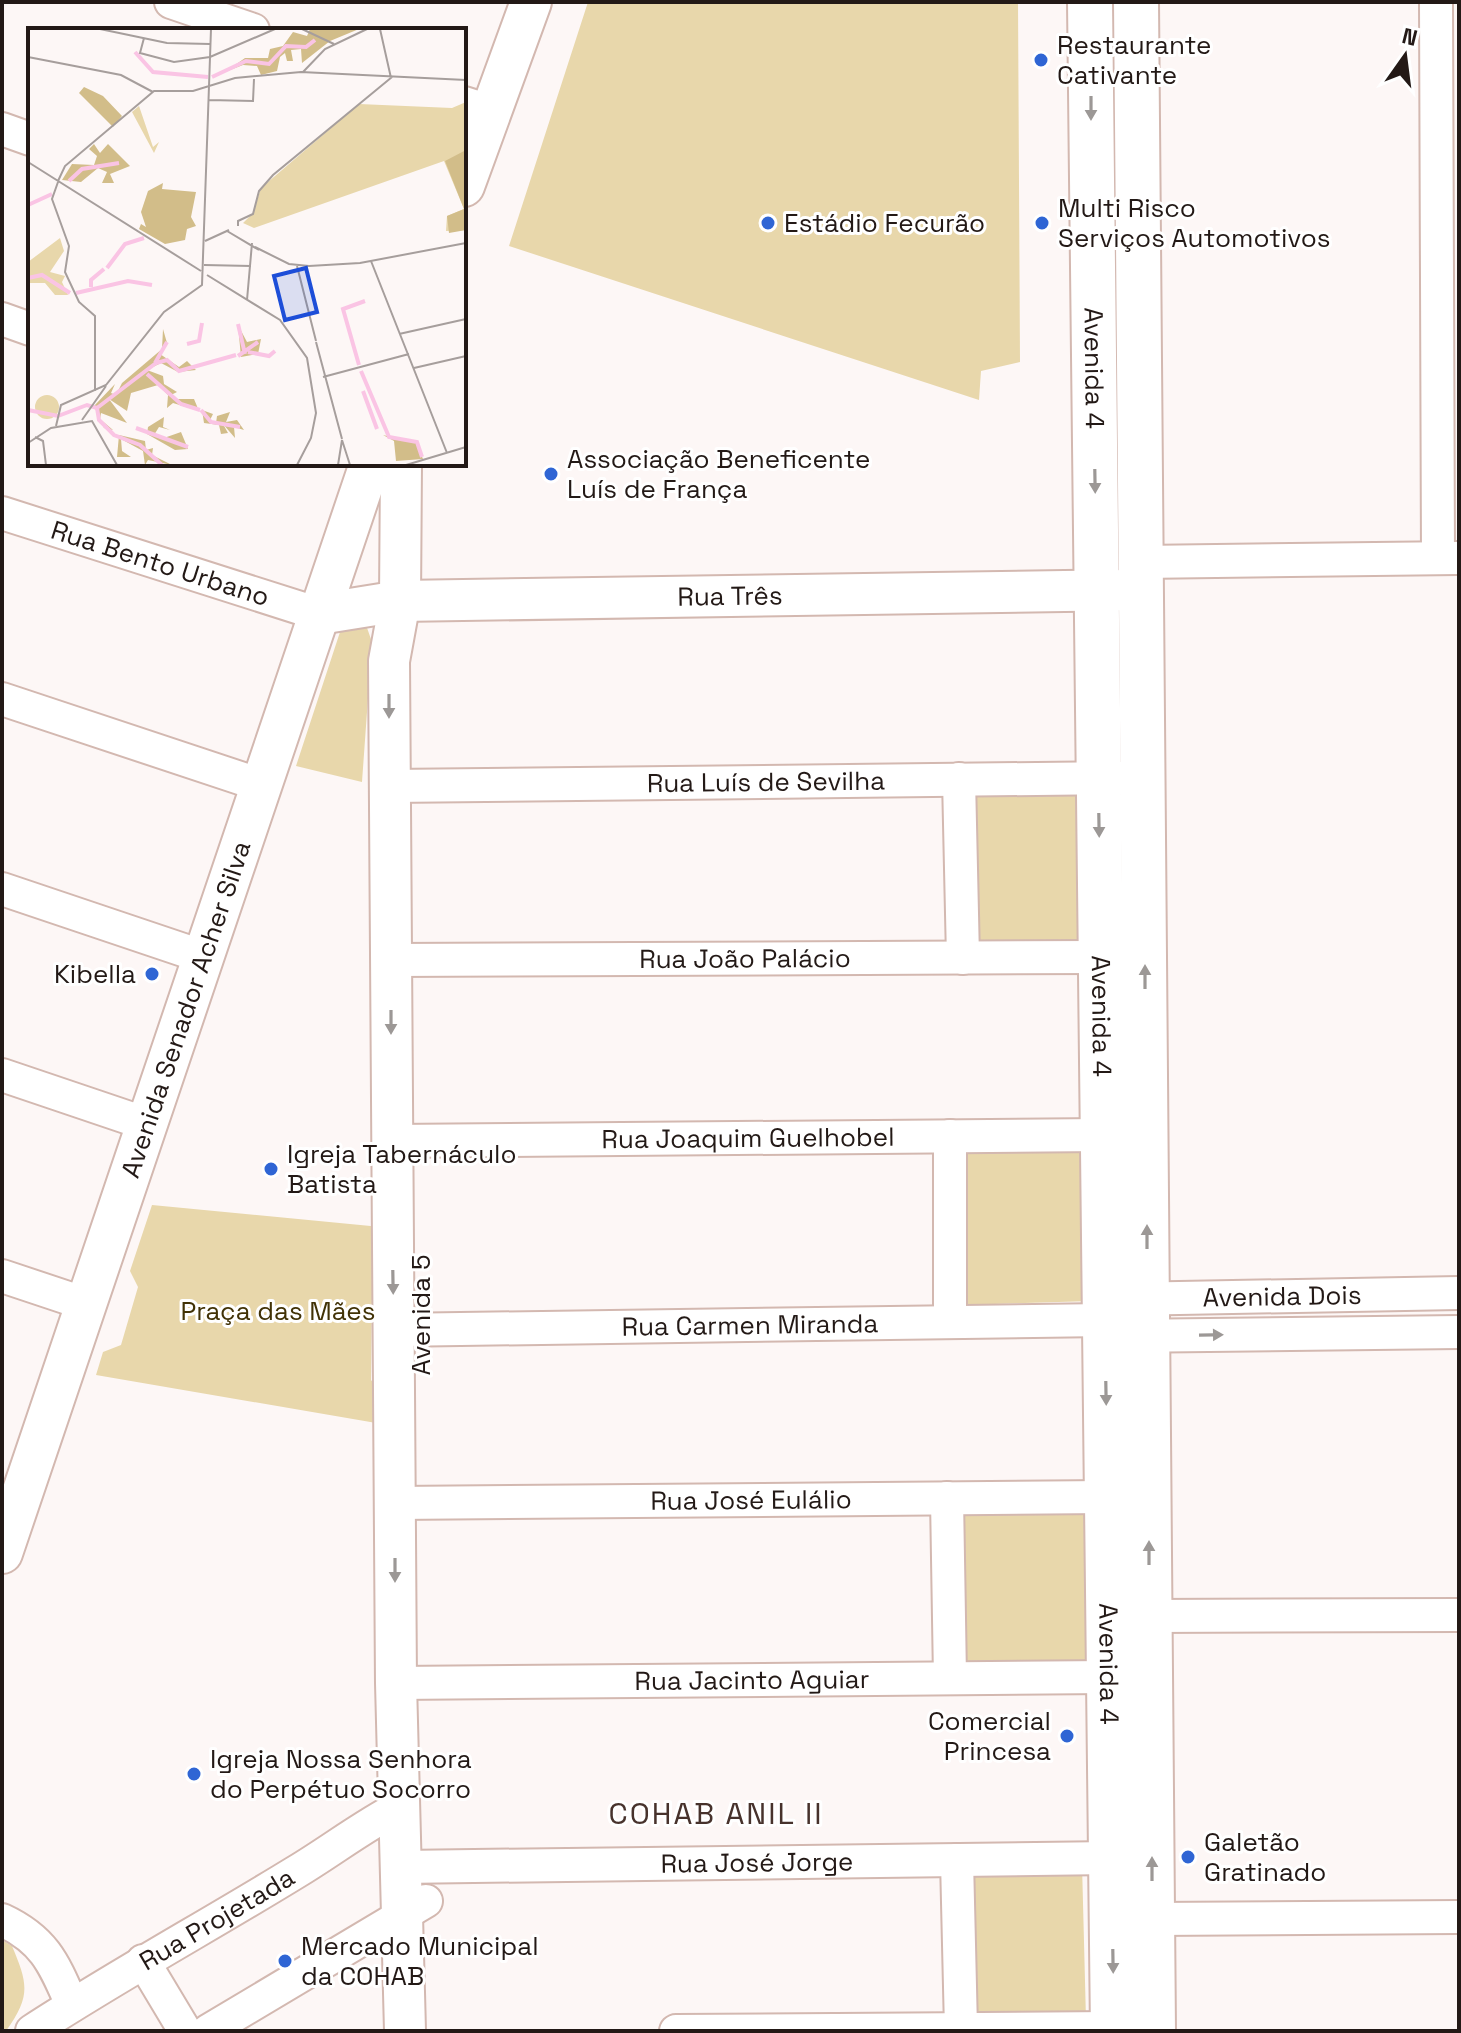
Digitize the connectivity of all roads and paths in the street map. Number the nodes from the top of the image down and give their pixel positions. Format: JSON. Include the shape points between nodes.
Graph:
{"nodes":[{"id":1,"x":171,"y":2,"type":"edge"},
{"id":2,"x":517,"y":2,"type":"edge"},
{"id":3,"x":531,"y":2,"type":"edge"},
{"id":4,"x":1090,"y":2,"type":"edge"},
{"id":5,"x":1136,"y":2,"type":"edge"},
{"id":6,"x":1436,"y":2,"type":"edge"},
{"id":7,"x":247,"y":28,"type":"edge"},
{"id":8,"x":477,"y":107,"type":"edge"},
{"id":9,"x":2,"y":129,"type":"edge"},
{"id":10,"x":28,"y":138,"type":"edge"},
{"id":11,"x":466,"y":174,"type":"edge"},
{"id":12,"x":1092,"y":235,"type":"junction"},
{"id":13,"x":1138,"y":235,"type":"junction"},
{"id":14,"x":1448,"y":258,"type":"edge"},
{"id":15,"x":2,"y":319,"type":"edge"},
{"id":16,"x":28,"y":328,"type":"edge"},
{"id":17,"x":369,"y":466,"type":"edge"},
{"id":18,"x":401,"y":466,"type":"edge"},
{"id":19,"x":2,"y":513,"type":"edge"},
{"id":20,"x":1448,"y":558,"type":"edge"},
{"id":21,"x":1141,"y":576,"type":"junction"},
{"id":22,"x":1096,"y":590,"type":"junction"},
{"id":23,"x":400,"y":601,"type":"junction"},
{"id":24,"x":319,"y":614,"type":"junction"},
{"id":25,"x":2,"y":699,"type":"edge"},
{"id":26,"x":1143,"y":777,"type":"junction"},
{"id":27,"x":1098,"y":778,"type":"junction"},
{"id":28,"x":959,"y":779,"type":"junction"},
{"id":29,"x":261,"y":785,"type":"junction"},
{"id":30,"x":403,"y":785,"type":"junction"},
{"id":31,"x":2,"y":889,"type":"edge"},
{"id":32,"x":204,"y":957,"type":"junction"},
{"id":33,"x":1100,"y":957,"type":"junction"},
{"id":34,"x":963,"y":958,"type":"junction"},
{"id":35,"x":404,"y":959,"type":"junction"},
{"id":36,"x":2,"y":1075,"type":"edge"},
{"id":37,"x":147,"y":1124,"type":"junction"},
{"id":38,"x":1103,"y":1135,"type":"junction"},
{"id":39,"x":950,"y":1136,"type":"junction"},
{"id":40,"x":406,"y":1140,"type":"junction"},
{"id":41,"x":2,"y":1276,"type":"edge"},
{"id":42,"x":1459,"y":1293,"type":"edge"},
{"id":43,"x":86,"y":1304,"type":"junction"},
{"id":44,"x":1122,"y":1318,"type":"junction"},
{"id":45,"x":950,"y":1322,"type":"junction"},
{"id":46,"x":407,"y":1330,"type":"junction"},
{"id":47,"x":1459,"y":1332,"type":"edge"},
{"id":48,"x":1107,"y":1497,"type":"junction"},
{"id":49,"x":947,"y":1498,"type":"junction"},
{"id":50,"x":409,"y":1503,"type":"junction"},
{"id":51,"x":2,"y":1553,"type":"edge"},
{"id":52,"x":1459,"y":1615,"type":"edge"},
{"id":53,"x":1150,"y":1616,"type":"junction"},
{"id":54,"x":1109,"y":1677,"type":"junction"},
{"id":55,"x":950,"y":1678,"type":"junction"},
{"id":56,"x":410,"y":1683,"type":"junction"},
{"id":57,"x":1131,"y":1758,"type":"junction"},
{"id":58,"x":400,"y":1807,"type":"junction"},
{"id":59,"x":1112,"y":1858,"type":"junction"},
{"id":60,"x":957,"y":1860,"type":"junction"},
{"id":61,"x":414,"y":1888,"type":"junction"},
{"id":62,"x":1459,"y":1917,"type":"edge"},
{"id":63,"x":1153,"y":1919,"type":"junction"},
{"id":64,"x":2,"y":1920,"type":"edge"},
{"id":65,"x":143,"y":1961,"type":"junction"},
{"id":66,"x":72,"y":2005,"type":"junction"},
{"id":67,"x":961,"y":2029,"type":"junction"},
{"id":68,"x":1127,"y":2030,"type":"edge"},
{"id":69,"x":32,"y":2031,"type":"edge"},
{"id":70,"x":185,"y":2031,"type":"edge"},
{"id":71,"x":208,"y":2031,"type":"edge"},
{"id":72,"x":405,"y":2031,"type":"edge"},
{"id":73,"x":428,"y":2031,"type":"edge"},
{"id":74,"x":676,"y":2031,"type":"edge"}],
"edges":[{"from":1,"to":7,"type":"street"},
{"from":2,"to":8,"type":"street"},
{"from":3,"to":8,"type":"street"},
{"from":4,"to":12,"type":"main road","name":"Avenida 4","one_way":true},
{"from":5,"to":13,"type":"main road","name":"Avenida 4"},
{"from":6,"to":14,"type":"street"},
{"from":8,"to":11,"type":"street"},
{"from":9,"to":10,"type":"street"},
{"from":12,"to":13,"type":"main road"},
{"from":12,"to":22,"type":"main road","name":"Avenida 4","one_way":true},
{"from":13,"to":21,"type":"main road","name":"Avenida 4"},
{"from":14,"to":20,"type":"street"},
{"from":15,"to":16,"type":"street"},
{"from":17,"to":24,"type":"street","name":"Avenida Senador Acher Silva"},
{"from":18,"to":23,"type":"street","name":"Avenida 5"},
{"from":19,"to":24,"type":"street","name":"Rua Bento Urbano"},
{"from":20,"to":21,"type":"street"},
{"from":21,"to":22,"type":"street","name":"Rua Três"},
{"from":21,"to":26,"type":"main road","name":"Avenida 4"},
{"from":22,"to":23,"type":"street","name":"Rua Três"},
{"from":22,"to":27,"type":"main road","name":"Avenida 4"},
{"from":23,"to":24,"type":"street","name":"Rua Três"},
{"from":23,"to":30,"type":"street","name":"Avenida 5","via":[[416,666]]},
{"from":24,"to":29,"type":"street","name":"Avenida Senador Acher Silva"},
{"from":25,"to":29,"type":"street"},
{"from":26,"to":27,"type":"street","name":"Rua Luís de Sevilha"},
{"from":44,"to":26,"type":"main road","name":"Avenida 4","one_way":true},
{"from":27,"to":28,"type":"street","name":"Rua Luís de Sevilha"},
{"from":27,"to":33,"type":"main road","name":"Avenida 4","one_way":true},
{"from":28,"to":30,"type":"street","name":"Rua Luís de Sevilha"},
{"from":28,"to":34,"type":"street"},
{"from":29,"to":32,"type":"street","name":"Avenida Senador Acher Silva"},
{"from":30,"to":35,"type":"street","name":"Avenida 5"},
{"from":31,"to":32,"type":"street"},
{"from":32,"to":37,"type":"street","name":"Avenida Senador Acher Silva"},
{"from":33,"to":34,"type":"street","name":"Rua João Palácio"},
{"from":33,"to":38,"type":"main road","name":"Avenida 4"},
{"from":34,"to":35,"type":"street","name":"Rua João Palácio"},
{"from":35,"to":40,"type":"street","name":"Avenida 5"},
{"from":36,"to":37,"type":"street"},
{"from":37,"to":43,"type":"street","name":"Avenida Senador Acher Silva"},
{"from":38,"to":39,"type":"street","name":"Rua Joaquim Guelhobel"},
{"from":38,"to":44,"type":"main road","name":"Avenida 4"},
{"from":39,"to":40,"type":"street","name":"Rua Joaquim Guelhobel"},
{"from":39,"to":45,"type":"street"},
{"from":40,"to":46,"type":"street","name":"Avenida 5"},
{"from":41,"to":43,"type":"street"},
{"from":42,"to":44,"type":"street","name":"Avenida Dois"},
{"from":43,"to":51,"type":"street","name":"Avenida Senador Acher Silva"},
{"from":44,"to":45,"type":"street","name":"Rua Carmen Miranda"},
{"from":44,"to":47,"type":"street","name":"Avenida Dois","one_way":true},
{"from":44,"to":48,"type":"main road","name":"Avenida 4","one_way":true},
{"from":53,"to":44,"type":"main road","name":"Avenida 4","one_way":true},
{"from":45,"to":46,"type":"street","name":"Rua Carmen Miranda"},
{"from":46,"to":50,"type":"street","name":"Avenida 5"},
{"from":48,"to":49,"type":"street","name":"Rua José Eulálio"},
{"from":48,"to":54,"type":"main road","name":"Avenida 4"},
{"from":49,"to":50,"type":"street","name":"Rua José Eulálio"},
{"from":49,"to":55,"type":"street"},
{"from":50,"to":56,"type":"street","name":"Avenida 5"},
{"from":52,"to":53,"type":"street"},
{"from":53,"to":57,"type":"main road","name":"Avenida 4"},
{"from":54,"to":55,"type":"street","name":"Rua Jacinto Aguiar"},
{"from":54,"to":57,"type":"main road","name":"Avenida 4"},
{"from":55,"to":56,"type":"street","name":"Rua Jacinto Aguiar"},
{"from":56,"to":58,"type":"street","name":"Avenida 5"},
{"from":56,"to":61,"type":"street","name":"Avenida 5"},
{"from":57,"to":59,"type":"main road","name":"Avenida 4"},
{"from":63,"to":57,"type":"main road","name":"Avenida 4","one_way":true},
{"from":58,"to":61,"type":"street","name":"Avenida 5"},
{"from":58,"to":65,"type":"street","name":"Rua Projetada"},
{"from":59,"to":60,"type":"street","name":"Rua José Jorge"},
{"from":59,"to":68,"type":"main road","name":"Avenida 4","one_way":true},
{"from":60,"to":61,"type":"street","name":"Rua José Jorge"},
{"from":60,"to":67,"type":"street"},
{"from":61,"to":71,"type":"street"},
{"from":61,"to":72,"type":"street","name":"Avenida 5"},
{"from":61,"to":73,"type":"street","name":"Avenida 5"},
{"from":62,"to":63,"type":"street"},
{"from":63,"to":68,"type":"main road","name":"Avenida 4"},
{"from":64,"to":66,"type":"street","via":[[40,1944]]},
{"from":65,"to":66,"type":"street","name":"Rua Projetada"},
{"from":65,"to":70,"type":"street"},
{"from":66,"to":69,"type":"street","name":"Rua Projetada"},
{"from":67,"to":68,"type":"street"},
{"from":67,"to":74,"type":"street"}]}
